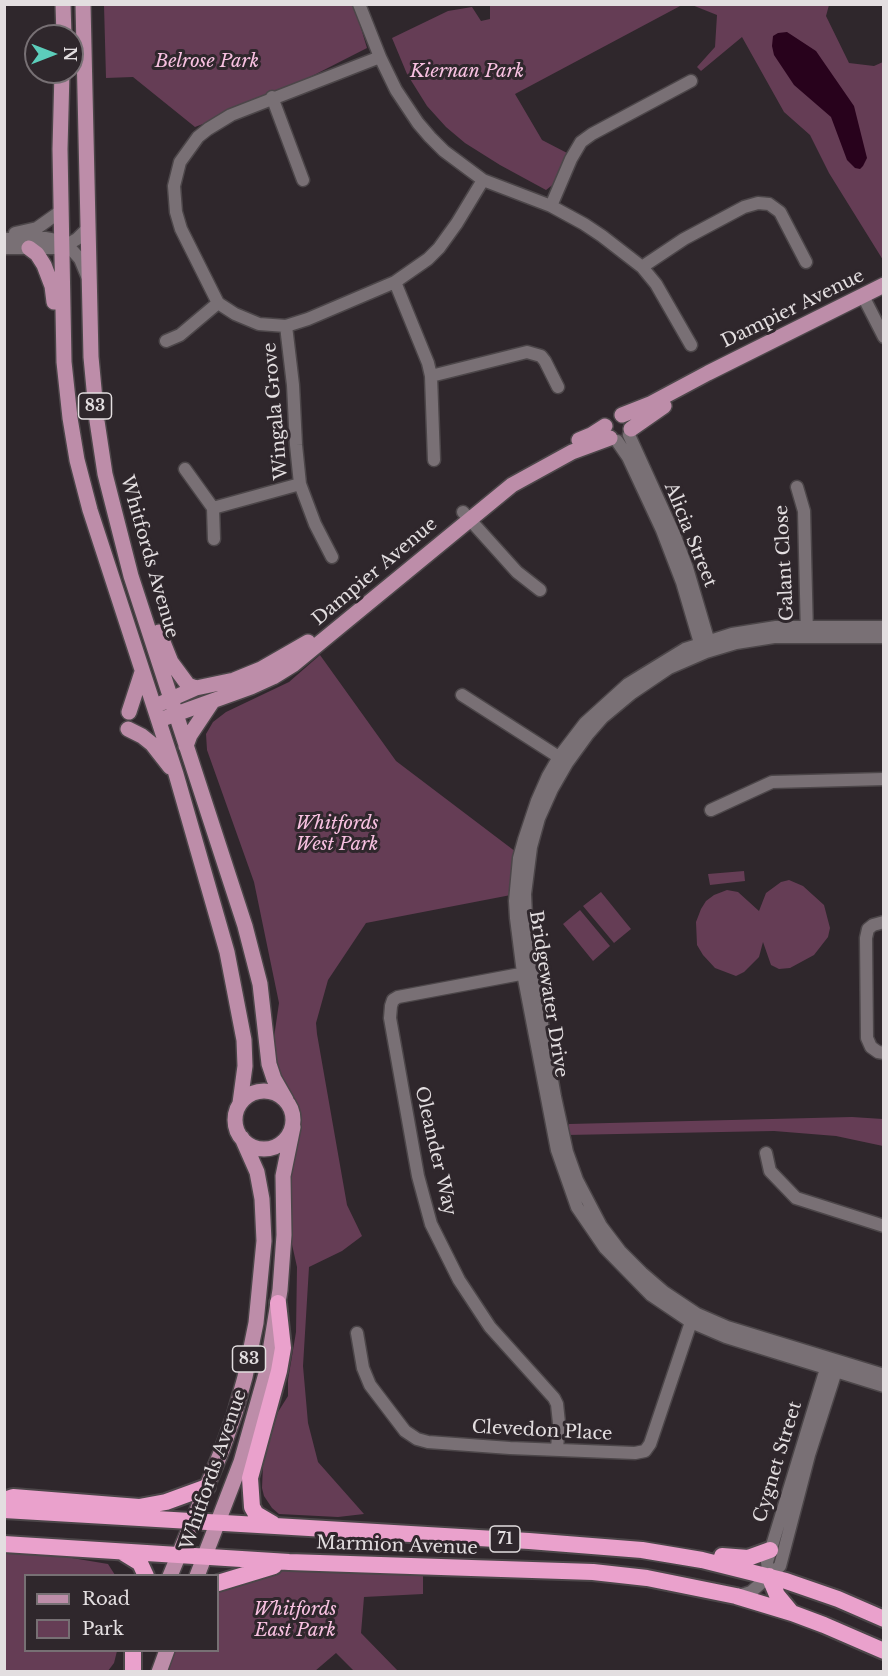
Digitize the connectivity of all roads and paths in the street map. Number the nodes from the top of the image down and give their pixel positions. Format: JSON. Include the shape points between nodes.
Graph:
{"nodes":[{"id":1,"x":63,"y":4,"type":"edge"},
{"id":2,"x":83,"y":4,"type":"edge"},
{"id":3,"x":359,"y":4,"type":"edge"},
{"id":4,"x":64,"y":24,"type":"edge"},
{"id":5,"x":380,"y":57,"type":"junction"},
{"id":6,"x":692,"y":81,"type":"dead end"},
{"id":7,"x":63,"y":84,"type":"edge"},
{"id":8,"x":272,"y":97,"type":"junction"},
{"id":9,"x":303,"y":180,"type":"dead end"},
{"id":10,"x":483,"y":180,"type":"junction"},
{"id":11,"x":551,"y":206,"type":"junction"},
{"id":12,"x":61,"y":211,"type":"junction"},
{"id":13,"x":88,"y":228,"type":"junction"},
{"id":14,"x":4,"y":234,"type":"edge"},
{"id":15,"x":4,"y":239,"type":"edge"},
{"id":16,"x":62,"y":246,"type":"junction"},
{"id":17,"x":4,"y":248,"type":"edge"},
{"id":18,"x":28,"y":248,"type":"junction"},
{"id":19,"x":806,"y":262,"type":"dead end"},
{"id":20,"x":642,"y":267,"type":"junction"},
{"id":21,"x":395,"y":282,"type":"junction"},
{"id":22,"x":90,"y":284,"type":"junction"},
{"id":23,"x":884,"y":285,"type":"edge"},
{"id":24,"x":884,"y":295,"type":"edge"},
{"id":25,"x":865,"y":300,"type":"junction"},
{"id":26,"x":218,"y":303,"type":"junction"},
{"id":27,"x":286,"y":326,"type":"junction"},
{"id":28,"x":884,"y":337,"type":"edge"},
{"id":29,"x":166,"y":341,"type":"dead end"},
{"id":30,"x":692,"y":345,"type":"dead end"},
{"id":31,"x":64,"y":357,"type":"junction"},
{"id":32,"x":431,"y":376,"type":"junction"},
{"id":33,"x":558,"y":387,"type":"dead end"},
{"id":34,"x":618,"y":434,"type":"junction"},
{"id":35,"x":434,"y":460,"type":"dead end"},
{"id":36,"x":185,"y":469,"type":"dead end"},
{"id":37,"x":300,"y":484,"type":"junction"},
{"id":38,"x":797,"y":487,"type":"dead end"},
{"id":39,"x":213,"y":508,"type":"junction"},
{"id":40,"x":466,"y":515,"type":"junction"},
{"id":41,"x":214,"y":538,"type":"dead end"},
{"id":42,"x":332,"y":557,"type":"dead end"},
{"id":43,"x":131,"y":576,"type":"junction"},
{"id":44,"x":540,"y":590,"type":"dead end"},
{"id":45,"x":884,"y":627,"type":"edge"},
{"id":46,"x":807,"y":632,"type":"junction"},
{"id":47,"x":884,"y":637,"type":"edge"},
{"id":48,"x":706,"y":646,"type":"junction"},
{"id":49,"x":143,"y":671,"type":"junction"},
{"id":50,"x":196,"y":688,"type":"junction"},
{"id":51,"x":462,"y":695,"type":"dead end"},
{"id":52,"x":212,"y":702,"type":"junction"},
{"id":53,"x":173,"y":707,"type":"junction"},
{"id":54,"x":129,"y":712,"type":"dead end"},
{"id":55,"x":155,"y":713,"type":"junction"},
{"id":56,"x":128,"y":729,"type":"dead end"},
{"id":57,"x":186,"y":747,"type":"junction"},
{"id":58,"x":563,"y":760,"type":"junction"},
{"id":59,"x":176,"y":774,"type":"junction"},
{"id":60,"x":884,"y":779,"type":"edge"},
{"id":61,"x":711,"y":810,"type":"dead end"},
{"id":62,"x":884,"y":922,"type":"edge"},
{"id":63,"x":528,"y":972,"type":"junction"},
{"id":64,"x":884,"y":1053,"type":"edge"},
{"id":65,"x":286,"y":1100,"type":"junction"},
{"id":66,"x":240,"y":1103,"type":"junction"},
{"id":67,"x":293,"y":1127,"type":"junction"},
{"id":68,"x":242,"y":1138,"type":"junction"},
{"id":69,"x":766,"y":1153,"type":"dead end"},
{"id":70,"x":884,"y":1226,"type":"edge"},
{"id":71,"x":278,"y":1303,"type":"junction"},
{"id":72,"x":694,"y":1318,"type":"junction"},
{"id":73,"x":357,"y":1333,"type":"dead end"},
{"id":74,"x":833,"y":1365,"type":"junction"},
{"id":75,"x":884,"y":1375,"type":"edge"},
{"id":76,"x":884,"y":1386,"type":"edge"},
{"id":77,"x":557,"y":1449,"type":"junction"},
{"id":78,"x":207,"y":1487,"type":"junction"},
{"id":79,"x":4,"y":1500,"type":"edge"},
{"id":80,"x":4,"y":1510,"type":"edge"},
{"id":81,"x":191,"y":1522,"type":"junction"},
{"id":82,"x":219,"y":1523,"type":"junction"},
{"id":83,"x":273,"y":1525,"type":"junction"},
{"id":84,"x":4,"y":1544,"type":"edge"},
{"id":85,"x":642,"y":1550,"type":"junction"},
{"id":86,"x":771,"y":1550,"type":"junction"},
{"id":87,"x":118,"y":1551,"type":"junction"},
{"id":88,"x":178,"y":1556,"type":"junction"},
{"id":89,"x":204,"y":1557,"type":"junction"},
{"id":90,"x":289,"y":1562,"type":"junction"},
{"id":91,"x":146,"y":1574,"type":"edge"},
{"id":92,"x":170,"y":1574,"type":"edge"},
{"id":93,"x":197,"y":1574,"type":"edge"},
{"id":94,"x":770,"y":1576,"type":"junction"},
{"id":95,"x":219,"y":1583,"type":"edge"},
{"id":96,"x":736,"y":1596,"type":"junction"},
{"id":97,"x":792,"y":1613,"type":"junction"},
{"id":98,"x":884,"y":1619,"type":"edge"},
{"id":99,"x":884,"y":1651,"type":"edge"},
{"id":100,"x":133,"y":1652,"type":"edge"},
{"id":101,"x":140,"y":1652,"type":"edge"},
{"id":102,"x":166,"y":1652,"type":"edge"},
{"id":103,"x":133,"y":1671,"type":"edge"},
{"id":104,"x":159,"y":1671,"type":"edge"}],
"edges":[{"from":1,"to":4,"type":"main road"},
{"from":2,"to":13,"type":"main road","name":"Whitfords Avenue","number":"83"},
{"from":3,"to":5,"type":"street"},
{"from":5,"to":8,"type":"street"},
{"from":5,"to":10,"type":"street","via":[[418,123],[444,151]]},
{"from":6,"to":11,"type":"street","via":[[586,138],[577,147]]},
{"from":7,"to":12,"type":"main road","number":"83"},
{"from":8,"to":9,"type":"street"},
{"from":8,"to":26,"type":"street","via":[[231,115],[198,137],[180,162],[176,176],[174,197],[181,229]]},
{"from":10,"to":11,"type":"street"},
{"from":10,"to":21,"type":"street","via":[[439,248]]},
{"from":11,"to":20,"type":"street","via":[[602,236]]},
{"from":12,"to":14,"type":"street","via":[[37,228]]},
{"from":12,"to":16,"type":"main road","number":"83"},
{"from":13,"to":16,"type":"street"},
{"from":13,"to":22,"type":"main road","name":"Whitfords Avenue","number":"83"},
{"from":15,"to":16,"type":"street","via":[[49,238]]},
{"from":16,"to":18,"type":"street"},
{"from":16,"to":22,"type":"street","via":[[80,259]]},
{"from":16,"to":31,"type":"main road","number":"83"},
{"from":17,"to":18,"type":"street"},
{"from":18,"to":31,"type":"main road","via":[[37,254],[52,285],[57,345]]},
{"from":19,"to":20,"type":"street","via":[[780,212],[770,204],[758,202],[684,238]]},
{"from":20,"to":30,"type":"street"},
{"from":21,"to":27,"type":"street"},
{"from":21,"to":32,"type":"street"},
{"from":22,"to":43,"type":"main road","name":"Whitfords Avenue","number":"83","via":[[91,357],[100,445]]},
{"from":23,"to":25,"type":"main road","name":"Dampier Avenue"},
{"from":24,"to":25,"type":"main road","name":"Dampier Avenue"},
{"from":25,"to":28,"type":"street"},
{"from":25,"to":34,"type":"main road","name":"Dampier Avenue"},
{"from":25,"to":34,"type":"main road","name":"Dampier Avenue","via":[[650,404],[610,417]]},
{"from":26,"to":27,"type":"street","via":[[259,324]]},
{"from":26,"to":29,"type":"street"},
{"from":27,"to":37,"type":"street","name":"Wingala Grove"},
{"from":31,"to":49,"type":"main road","number":"83","via":[[81,476]]},
{"from":32,"to":33,"type":"street","via":[[527,352],[545,361]]},
{"from":32,"to":35,"type":"street"},
{"from":34,"to":40,"type":"main road","name":"Dampier Avenue","via":[[591,435],[561,447],[492,489]]},
{"from":34,"to":48,"type":"street","name":"Alicia Street","via":[[674,534]]},
{"from":36,"to":39,"type":"street"},
{"from":37,"to":39,"type":"street"},
{"from":37,"to":42,"type":"street","name":"Wingala Grove"},
{"from":38,"to":46,"type":"street","name":"Galant Close","via":[[804,511]]},
{"from":39,"to":41,"type":"street"},
{"from":40,"to":44,"type":"street","via":[[517,572]]},
{"from":40,"to":50,"type":"main road","name":"Dampier Avenue","via":[[295,651],[243,676]]},
{"from":40,"to":52,"type":"main road","name":"Dampier Avenue","via":[[294,664]]},
{"from":43,"to":50,"type":"main road","via":[[153,614],[171,662],[188,685]]},
{"from":43,"to":53,"type":"main road","name":"Whitfords Avenue","number":"83"},
{"from":45,"to":46,"type":"street","name":"Bridgewater Drive"},
{"from":46,"to":47,"type":"street","name":"Bridgewater Drive"},
{"from":46,"to":48,"type":"street","name":"Bridgewater Drive"},
{"from":48,"to":58,"type":"street","name":"Bridgewater Drive","via":[[666,659],[628,684],[585,723]]},
{"from":49,"to":54,"type":"main road"},
{"from":49,"to":55,"type":"main road","number":"83"},
{"from":50,"to":53,"type":"main road","name":"Dampier Avenue"},
{"from":51,"to":58,"type":"street"},
{"from":52,"to":53,"type":"main road","name":"Dampier Avenue"},
{"from":52,"to":57,"type":"main road"},
{"from":53,"to":55,"type":"main road","name":"Dampier Avenue"},
{"from":53,"to":57,"type":"main road","name":"Whitfords Avenue","number":"83"},
{"from":55,"to":59,"type":"main road","number":"83"},
{"from":56,"to":59,"type":"main road","via":[[152,744]]},
{"from":57,"to":65,"type":"main road","name":"Whitfords Avenue","number":"83","via":[[245,926],[260,984],[268,1064]]},
{"from":58,"to":63,"type":"street","name":"Bridgewater Drive","via":[[537,801],[519,858],[516,918]]},
{"from":59,"to":66,"type":"main road","number":"83","via":[[237,994],[245,1053]]},
{"from":60,"to":61,"type":"street","via":[[772,782]]},
{"from":62,"to":64,"type":"street","via":[[868,929],[866,962],[868,1043]]},
{"from":63,"to":72,"type":"street","name":"Bridgewater Drive","via":[[567,1152],[589,1206],[620,1251]]},
{"from":63,"to":77,"type":"street","name":"Oleander Way","via":[[398,997],[393,1000],[390,1018],[418,1176],[432,1224],[459,1280],[490,1327],[554,1398],[559,1423]]},
{"from":65,"to":66,"type":"main road","via":[[261,1090]]},
{"from":65,"to":67,"type":"main road","number":"83"},
{"from":66,"to":68,"type":"main road","number":"83","via":[[235,1121]]},
{"from":67,"to":68,"type":"main road","via":[[284,1141],[269,1149],[253,1147]]},
{"from":67,"to":71,"type":"main road","name":"Whitfords Avenue","number":"83","via":[[284,1165]]},
{"from":68,"to":78,"type":"main road","name":"Whitfords Avenue","number":"83","via":[[257,1172],[262,1199],[261,1284],[242,1386]]},
{"from":69,"to":70,"type":"street","via":[[770,1171],[796,1198]]},
{"from":71,"to":82,"type":"main road","name":"Whitfords Avenue","number":"83","via":[[257,1408]]},
{"from":71,"to":83,"type":"highway","via":[[283,1348],[250,1478],[252,1507]]},
{"from":72,"to":74,"type":"street","name":"Bridgewater Drive"},
{"from":72,"to":77,"type":"street","name":"Clevedon Place","via":[[648,1448],[635,1453]]},
{"from":73,"to":77,"type":"street","name":"Clevedon Place","via":[[370,1385],[410,1436],[428,1442]]},
{"from":74,"to":75,"type":"street","name":"Bridgewater Drive"},
{"from":74,"to":76,"type":"street","name":"Bridgewater Drive"},
{"from":74,"to":86,"type":"street","name":"Cygnet Street"},
{"from":74,"to":94,"type":"street","name":"Cygnet Street","via":[[780,1566]]},
{"from":78,"to":79,"type":"highway","via":[[139,1508],[13,1497]]},
{"from":78,"to":81,"type":"main road","name":"Whitfords Avenue","number":"83"},
{"from":80,"to":81,"type":"highway","name":"Marmion Avenue","number":"71"},
{"from":81,"to":82,"type":"highway","name":"Marmion Avenue","number":"71"},
{"from":81,"to":88,"type":"main road","name":"Whitfords Avenue","number":"83"},
{"from":82,"to":83,"type":"highway","name":"Marmion Avenue","number":"71"},
{"from":82,"to":89,"type":"main road","name":"Whitfords Avenue","number":"83"},
{"from":83,"to":85,"type":"highway","name":"Marmion Avenue","number":"71"},
{"from":84,"to":87,"type":"highway","name":"Marmion Avenue","number":"71"},
{"from":85,"to":86,"type":"highway","via":[[656,1545],[740,1559]]},
{"from":85,"to":94,"type":"highway","name":"Marmion Avenue","number":"71"},
{"from":86,"to":94,"type":"street","name":"Cygnet Street","via":[[767,1562]]},
{"from":87,"to":88,"type":"highway","name":"Marmion Avenue","number":"71"},
{"from":87,"to":91,"type":"highway","via":[[135,1559]]},
{"from":88,"to":89,"type":"highway","name":"Marmion Avenue","number":"71"},
{"from":88,"to":92,"type":"main road","name":"Whitfords Avenue","number":"83"},
{"from":89,"to":90,"type":"highway","name":"Marmion Avenue","number":"71"},
{"from":89,"to":93,"type":"main road","name":"Whitfords Avenue","number":"83"},
{"from":90,"to":95,"type":"highway"},
{"from":90,"to":96,"type":"highway","name":"Marmion Avenue","number":"71","via":[[593,1572],[647,1578]]},
{"from":94,"to":96,"type":"street","name":"Cygnet Street","via":[[751,1592]]},
{"from":94,"to":97,"type":"highway","via":[[777,1595]]},
{"from":94,"to":98,"type":"highway","name":"Marmion Avenue","number":"71"},
{"from":96,"to":97,"type":"highway","name":"Marmion Avenue","number":"71"},
{"from":97,"to":99,"type":"highway","name":"Marmion Avenue","number":"71"},
{"from":100,"to":103,"type":"highway"},
{"from":101,"to":103,"type":"main road"},
{"from":102,"to":104,"type":"main road"}]}
